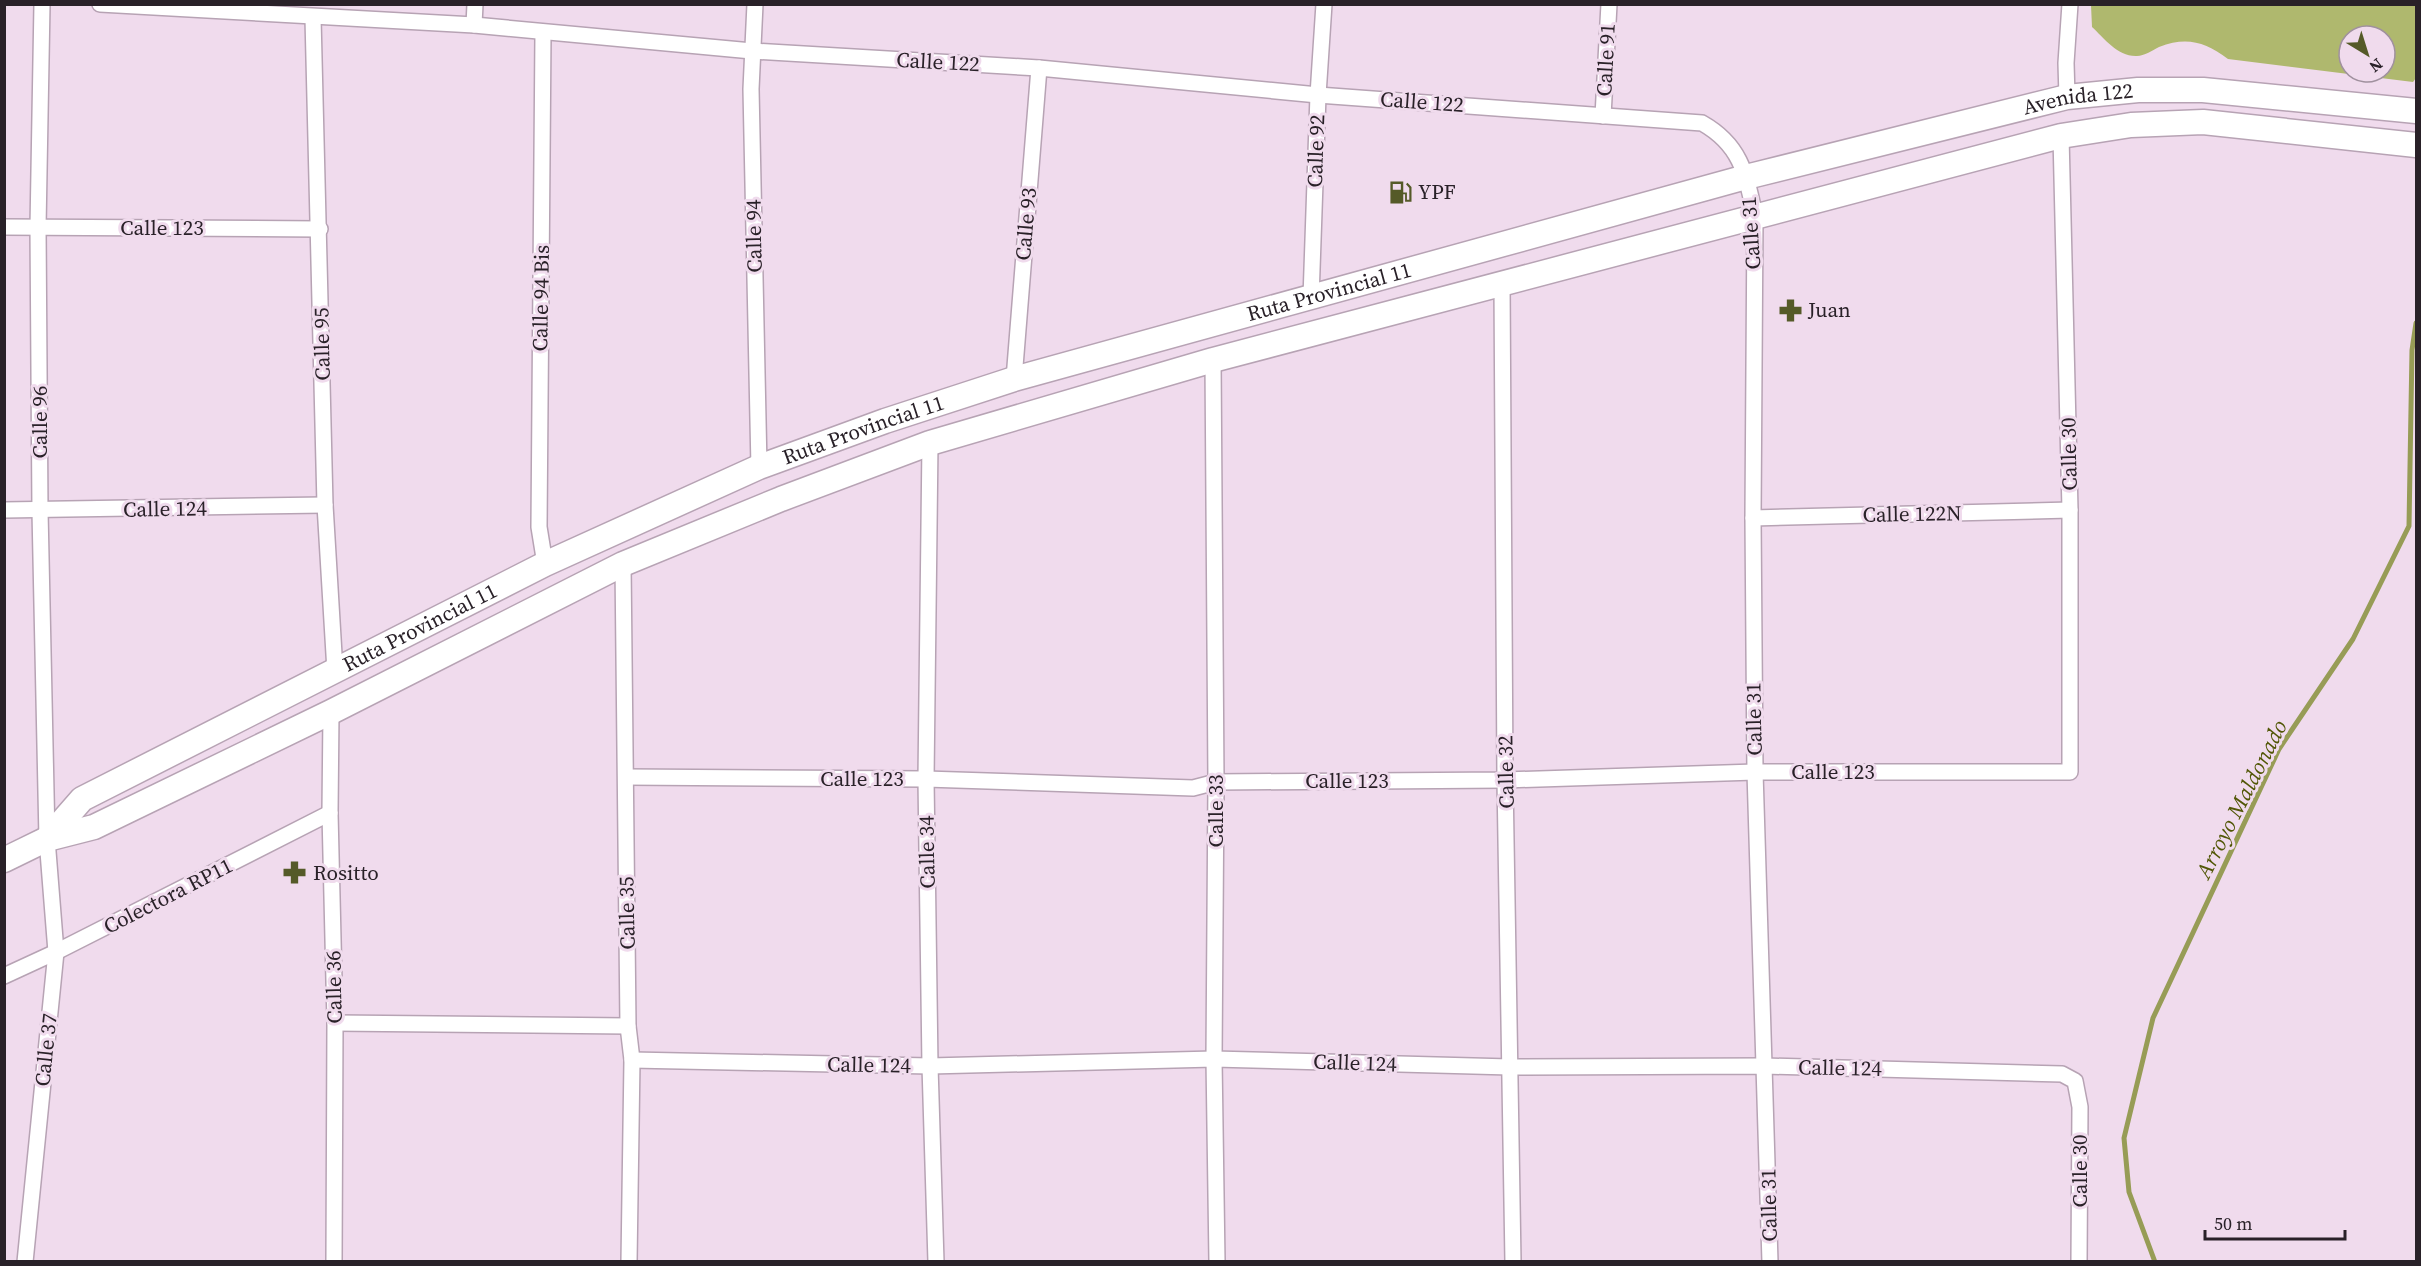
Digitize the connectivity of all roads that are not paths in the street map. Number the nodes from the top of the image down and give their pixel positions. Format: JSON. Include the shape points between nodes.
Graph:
{"nodes":[{"id":1,"x":42,"y":4,"type":"edge"},
{"id":2,"x":100,"y":4,"type":"edge"},
{"id":3,"x":475,"y":4,"type":"edge"},
{"id":4,"x":755,"y":4,"type":"edge"},
{"id":5,"x":1324,"y":4,"type":"edge"},
{"id":6,"x":1609,"y":4,"type":"edge"},
{"id":7,"x":2070,"y":4,"type":"edge"},
{"id":8,"x":188,"y":8,"type":"edge"},
{"id":9,"x":313,"y":18,"type":"junction"},
{"id":10,"x":474,"y":25,"type":"junction"},
{"id":11,"x":543,"y":33,"type":"junction"},
{"id":12,"x":752,"y":51,"type":"junction"},
{"id":13,"x":1039,"y":68,"type":"junction"},
{"id":14,"x":1318,"y":94,"type":"junction"},
{"id":15,"x":2067,"y":97,"type":"junction"},
{"id":16,"x":2408,"y":110,"type":"edge"},
{"id":17,"x":1603,"y":116,"type":"junction"},
{"id":18,"x":2061,"y":136,"type":"junction"},
{"id":19,"x":2407,"y":145,"type":"edge"},
{"id":20,"x":1746,"y":177,"type":"junction"},
{"id":21,"x":1755,"y":216,"type":"junction"},
{"id":22,"x":4,"y":227,"type":"edge"},
{"id":23,"x":38,"y":227,"type":"junction"},
{"id":24,"x":320,"y":229,"type":"junction"},
{"id":25,"x":1502,"y":283,"type":"junction"},
{"id":26,"x":1311,"y":298,"type":"junction"},
{"id":27,"x":1213,"y":360,"type":"junction"},
{"id":28,"x":1014,"y":380,"type":"junction"},
{"id":29,"x":930,"y":443,"type":"junction"},
{"id":30,"x":759,"y":467,"type":"junction"},
{"id":31,"x":325,"y":506,"type":"junction"},
{"id":32,"x":4,"y":510,"type":"edge"},
{"id":33,"x":2070,"y":510,"type":"junction"},
{"id":34,"x":40,"y":511,"type":"junction"},
{"id":35,"x":1753,"y":518,"type":"junction"},
{"id":36,"x":545,"y":564,"type":"junction"},
{"id":37,"x":623,"y":564,"type":"junction"},
{"id":38,"x":335,"y":671,"type":"junction"},
{"id":39,"x":331,"y":712,"type":"junction"},
{"id":40,"x":2070,"y":771,"type":"joint"},
{"id":41,"x":1755,"y":772,"type":"junction"},
{"id":42,"x":626,"y":777,"type":"junction"},
{"id":43,"x":926,"y":779,"type":"junction"},
{"id":44,"x":1506,"y":780,"type":"junction"},
{"id":45,"x":1216,"y":782,"type":"junction"},
{"id":46,"x":330,"y":813,"type":"junction"},
{"id":47,"x":47,"y":839,"type":"junction"},
{"id":48,"x":4,"y":860,"type":"edge"},
{"id":49,"x":56,"y":952,"type":"junction"},
{"id":50,"x":4,"y":976,"type":"edge"},
{"id":51,"x":335,"y":1023,"type":"junction"},
{"id":52,"x":628,"y":1026,"type":"junction"},
{"id":53,"x":1214,"y":1059,"type":"junction"},
{"id":54,"x":632,"y":1060,"type":"junction"},
{"id":55,"x":930,"y":1066,"type":"junction"},
{"id":56,"x":1765,"y":1066,"type":"junction"},
{"id":57,"x":1509,"y":1067,"type":"junction"},
{"id":58,"x":2075,"y":1081,"type":"joint"},
{"id":59,"x":25,"y":1262,"type":"edge"},
{"id":60,"x":334,"y":1262,"type":"edge"},
{"id":61,"x":629,"y":1262,"type":"edge"},
{"id":62,"x":936,"y":1262,"type":"edge"},
{"id":63,"x":1217,"y":1262,"type":"edge"},
{"id":64,"x":1513,"y":1262,"type":"edge"},
{"id":65,"x":1770,"y":1262,"type":"edge"},
{"id":66,"x":2079,"y":1262,"type":"edge"}],
"edges":[{"from":1,"to":23,"type":"street","name":"Calle 96"},
{"from":2,"to":8,"type":"street","name":"Calle 122"},
{"from":3,"to":10,"type":"street"},
{"from":4,"to":12,"type":"street","name":"Calle 94"},
{"from":5,"to":14,"type":"street","name":"Calle 92"},
{"from":6,"to":17,"type":"street","name":"Calle 91"},
{"from":7,"to":15,"type":"street"},
{"from":8,"to":9,"type":"street","name":"Calle 122"},
{"from":9,"to":10,"type":"street","name":"Calle 122"},
{"from":9,"to":24,"type":"street","name":"Calle 95"},
{"from":10,"to":11,"type":"street","name":"Calle 122"},
{"from":11,"to":12,"type":"street","name":"Calle 122"},
{"from":11,"to":36,"type":"street","name":"Calle 94 Bis","via":[[539,527]]},
{"from":12,"to":13,"type":"street","name":"Calle 122"},
{"from":12,"to":30,"type":"street","name":"Calle 94"},
{"from":13,"to":14,"type":"street","name":"Calle 122"},
{"from":13,"to":28,"type":"street","name":"Calle 93"},
{"from":14,"to":17,"type":"street","name":"Calle 122"},
{"from":14,"to":26,"type":"street","name":"Calle 92"},
{"from":15,"to":16,"type":"main road","name":"Avenida 122","via":[[2138,90],[2203,90]]},
{"from":15,"to":20,"type":"main road","name":"Avenida 122"},
{"from":17,"to":20,"type":"street","name":"Calle 122","via":[[1702,123],[1729,141]]},
{"from":18,"to":19,"type":"main road","name":"Avenida 122","via":[[2132,125],[2203,122]]},
{"from":18,"to":21,"type":"main road","name":"Avenida 122"},
{"from":18,"to":33,"type":"street","name":"Calle 30"},
{"from":20,"to":21,"type":"street","name":"Calle 31"},
{"from":20,"to":26,"type":"main road","name":"Ruta Provincial 11"},
{"from":21,"to":25,"type":"main road","name":"Ruta Provincial 11"},
{"from":21,"to":35,"type":"street","name":"Calle 31"},
{"from":22,"to":23,"type":"street","name":"Calle 123"},
{"from":23,"to":24,"type":"street","name":"Calle 123"},
{"from":23,"to":34,"type":"street","name":"Calle 96"},
{"from":24,"to":31,"type":"street","name":"Calle 95"},
{"from":25,"to":27,"type":"main road","name":"Ruta Provincial 11"},
{"from":25,"to":44,"type":"street","name":"Calle 32"},
{"from":26,"to":28,"type":"main road","name":"Ruta Provincial 11"},
{"from":27,"to":29,"type":"main road","name":"Ruta Provincial 11"},
{"from":27,"to":45,"type":"street","name":"Calle 33"},
{"from":28,"to":30,"type":"main road","name":"Ruta Provincial 11"},
{"from":29,"to":37,"type":"main road","name":"Ruta Provincial 11"},
{"from":29,"to":43,"type":"street","name":"Calle 34"},
{"from":30,"to":36,"type":"main road","name":"Ruta Provincial 11"},
{"from":31,"to":34,"type":"street","name":"Calle 124"},
{"from":31,"to":38,"type":"street","name":"Calle 95"},
{"from":32,"to":34,"type":"street","name":"Calle 124"},
{"from":33,"to":35,"type":"street","name":"Calle 122N"},
{"from":33,"to":40,"type":"street","name":"Calle 30"},
{"from":34,"to":47,"type":"street","name":"Calle 96"},
{"from":35,"to":41,"type":"street","name":"Calle 31"},
{"from":36,"to":38,"type":"main road","name":"Ruta Provincial 11"},
{"from":37,"to":39,"type":"main road","name":"Ruta Provincial 11"},
{"from":37,"to":42,"type":"street","name":"Calle 35"},
{"from":38,"to":47,"type":"main road","name":"Ruta Provincial 11","via":[[82,799]]},
{"from":39,"to":46,"type":"street","name":"Calle 36"},
{"from":39,"to":47,"type":"main road","name":"Ruta Provincial 11","via":[[94,827]]},
{"from":40,"to":41,"type":"street","name":"Calle 123"},
{"from":41,"to":44,"type":"street","name":"Calle 123"},
{"from":41,"to":56,"type":"street","name":"Calle 31"},
{"from":42,"to":43,"type":"street","name":"Calle 123"},
{"from":42,"to":52,"type":"street","name":"Calle 35"},
{"from":43,"to":45,"type":"street","name":"Calle 123","via":[[1193,788]]},
{"from":43,"to":55,"type":"street","name":"Calle 34"},
{"from":44,"to":45,"type":"street","name":"Calle 123"},
{"from":44,"to":57,"type":"street","name":"Calle 32"},
{"from":45,"to":53,"type":"street","name":"Calle 33"},
{"from":46,"to":49,"type":"street","name":"Colectora RP11"},
{"from":46,"to":51,"type":"street","name":"Calle 36"},
{"from":47,"to":48,"type":"main road","name":"Ruta Provincial 11"},
{"from":47,"to":49,"type":"street","name":"Calle 37"},
{"from":49,"to":50,"type":"street","name":"Colectora RP11"},
{"from":49,"to":59,"type":"street","name":"Calle 37"},
{"from":51,"to":52,"type":"street"},
{"from":51,"to":60,"type":"street","name":"Calle 36"},
{"from":52,"to":54,"type":"street","name":"Calle 35"},
{"from":53,"to":55,"type":"street","name":"Calle 124"},
{"from":53,"to":57,"type":"street","name":"Calle 124"},
{"from":53,"to":63,"type":"street","name":"Calle 33"},
{"from":54,"to":55,"type":"street","name":"Calle 124"},
{"from":54,"to":61,"type":"street","name":"Calle 35"},
{"from":55,"to":62,"type":"street","name":"Calle 34"},
{"from":56,"to":57,"type":"street","name":"Calle 124"},
{"from":56,"to":58,"type":"street","name":"Calle 124","via":[[2062,1074]]},
{"from":56,"to":65,"type":"street","name":"Calle 31"},
{"from":57,"to":64,"type":"street","name":"Calle 32"},
{"from":58,"to":66,"type":"street","name":"Calle 30","via":[[2080,1107]]}]}
